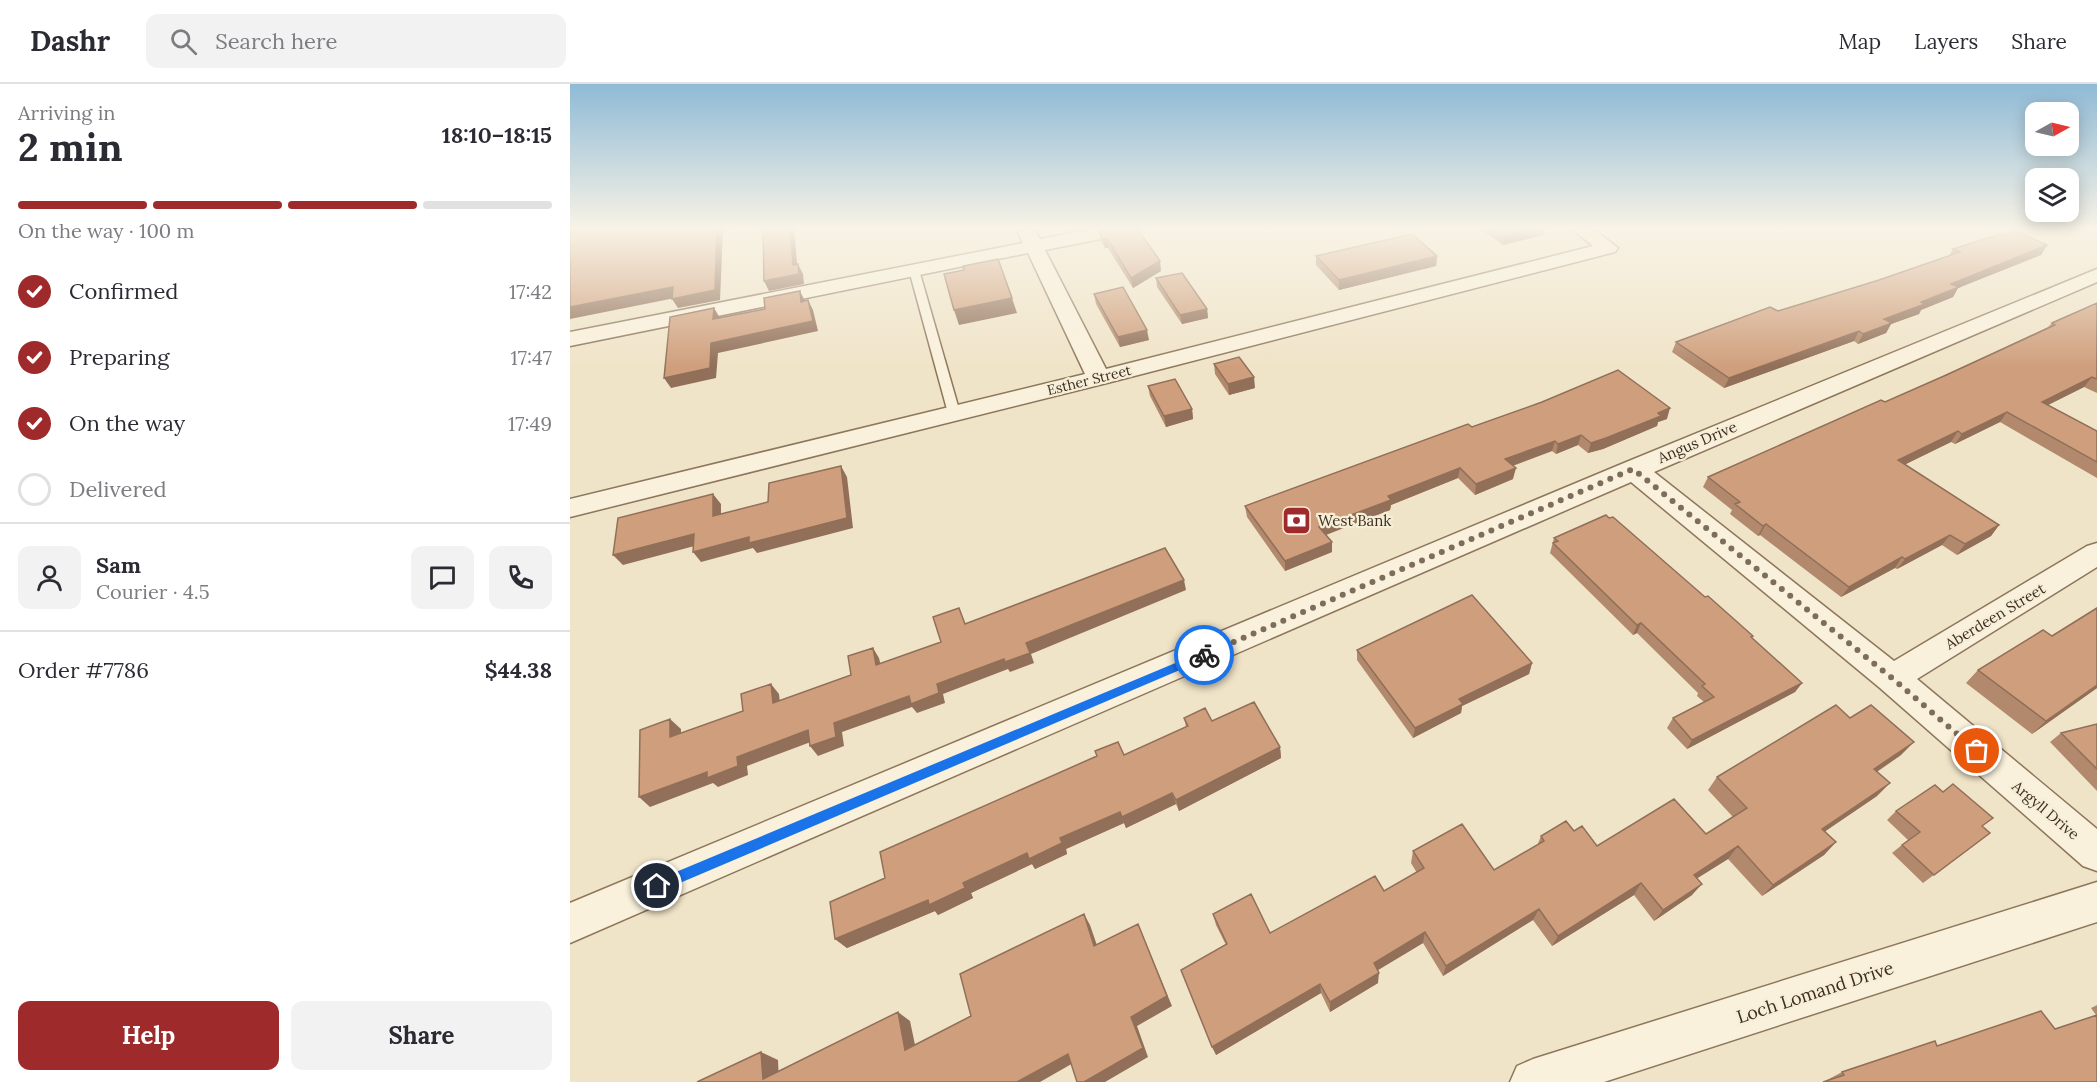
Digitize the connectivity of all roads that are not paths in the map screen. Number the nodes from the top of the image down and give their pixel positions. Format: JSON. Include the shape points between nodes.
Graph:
{"nodes":[{"id":1,"x":891,"y":275,"type":"edge"},
{"id":2,"x":915,"y":275,"type":"edge"},
{"id":3,"x":1048,"y":275,"type":"edge"},
{"id":4,"x":1504,"y":275,"type":"edge"},
{"id":5,"x":2096,"y":275,"type":"edge"},
{"id":6,"x":570,"y":339,"type":"edge"},
{"id":7,"x":1099,"y":378,"type":"junction"},
{"id":8,"x":954,"y":413,"type":"junction"},
{"id":9,"x":1633,"y":469,"type":"junction"},
{"id":10,"x":570,"y":508,"type":"edge"},
{"id":11,"x":2097,"y":553,"type":"edge"},
{"id":12,"x":1892,"y":678,"type":"junction"},
{"id":13,"x":2097,"y":853,"type":"edge"},
{"id":14,"x":2097,"y":902,"type":"edge"},
{"id":15,"x":570,"y":923,"type":"edge"},
{"id":16,"x":1533,"y":1082,"type":"edge"}],
"edges":[{"from":1,"to":6,"type":"street"},
{"from":2,"to":8,"type":"lane"},
{"from":3,"to":7,"type":"street"},
{"from":4,"to":7,"type":"street","name":"Esther Street"},
{"from":5,"to":9,"type":"street","name":"Angus Drive"},
{"from":7,"to":8,"type":"street","name":"Esther Street"},
{"from":8,"to":10,"type":"street","name":"Esther Street"},
{"from":9,"to":12,"type":"street","name":"Argyll Drive"},
{"from":9,"to":15,"type":"street","name":"Angus Drive"},
{"from":11,"to":12,"type":"street","name":"Aberdeen Street"},
{"from":12,"to":13,"type":"street","name":"Argyll Drive"},
{"from":14,"to":16,"type":"street","name":"Loch Lomand Drive"}]}
